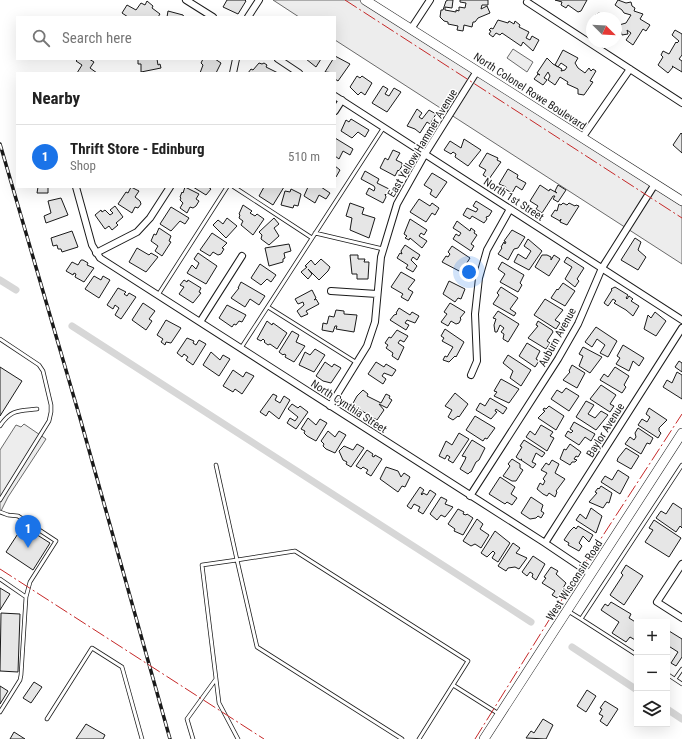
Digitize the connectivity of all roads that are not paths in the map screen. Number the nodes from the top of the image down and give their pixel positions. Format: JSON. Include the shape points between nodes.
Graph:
{"nodes":[{"id":1,"x":186,"y":0,"type":"edge"},
{"id":2,"x":259,"y":0,"type":"edge"},
{"id":3,"x":366,"y":0,"type":"edge"},
{"id":4,"x":430,"y":0,"type":"edge"},
{"id":5,"x":527,"y":2,"type":"dead end"},
{"id":6,"x":211,"y":16,"type":"edge"},
{"id":7,"x":249,"y":16,"type":"edge"},
{"id":8,"x":411,"y":29,"type":"junction"},
{"id":9,"x":236,"y":60,"type":"edge"},
{"id":10,"x":280,"y":60,"type":"edge"},
{"id":11,"x":630,"y":69,"type":"junction"},
{"id":12,"x":477,"y":71,"type":"junction"},
{"id":13,"x":234,"y":72,"type":"edge"},
{"id":14,"x":298,"y":72,"type":"edge"},
{"id":15,"x":336,"y":97,"type":"edge"},
{"id":16,"x":342,"y":100,"type":"junction"},
{"id":17,"x":682,"y":103,"type":"edge"},
{"id":18,"x":336,"y":109,"type":"edge"},
{"id":19,"x":384,"y":128,"type":"junction"},
{"id":20,"x":582,"y":138,"type":"junction"},
{"id":21,"x":425,"y":154,"type":"junction"},
{"id":22,"x":655,"y":184,"type":"junction"},
{"id":23,"x":76,"y":188,"type":"edge"},
{"id":24,"x":169,"y":188,"type":"edge"},
{"id":25,"x":226,"y":188,"type":"edge"},
{"id":26,"x":236,"y":188,"type":"edge"},
{"id":27,"x":682,"y":201,"type":"edge"},
{"id":28,"x":510,"y":209,"type":"junction"},
{"id":29,"x":315,"y":234,"type":"junction"},
{"id":30,"x":312,"y":238,"type":"junction"},
{"id":31,"x":383,"y":249,"type":"junction"},
{"id":32,"x":96,"y":253,"type":"junction"},
{"id":33,"x":242,"y":256,"type":"dead end"},
{"id":34,"x":602,"y":268,"type":"junction"},
{"id":35,"x":331,"y":291,"type":"dead end"},
{"id":36,"x":377,"y":294,"type":"junction"},
{"id":37,"x":158,"y":295,"type":"junction"},
{"id":38,"x":268,"y":307,"type":"junction"},
{"id":39,"x":682,"y":320,"type":"edge"},
{"id":40,"x":200,"y":322,"type":"junction"},
{"id":41,"x":682,"y":328,"type":"edge"},
{"id":42,"x":0,"y":339,"type":"edge"},
{"id":43,"x":241,"y":348,"type":"junction"},
{"id":44,"x":357,"y":363,"type":"junction"},
{"id":45,"x":471,"y":375,"type":"dead end"},
{"id":46,"x":330,"y":406,"type":"junction"},
{"id":47,"x":37,"y":409,"type":"dead end"},
{"id":48,"x":0,"y":426,"type":"edge"},
{"id":49,"x":682,"y":433,"type":"edge"},
{"id":50,"x":682,"y":464,"type":"edge"},
{"id":51,"x":216,"y":465,"type":"dead end"},
{"id":52,"x":470,"y":496,"type":"junction"},
{"id":53,"x":0,"y":500,"type":"edge"},
{"id":54,"x":0,"y":512,"type":"edge"},
{"id":55,"x":545,"y":543,"type":"junction"},
{"id":56,"x":238,"y":560,"type":"junction"},
{"id":57,"x":682,"y":564,"type":"edge"},
{"id":58,"x":591,"y":574,"type":"junction"},
{"id":59,"x":0,"y":580,"type":"edge"},
{"id":60,"x":26,"y":597,"type":"junction"},
{"id":61,"x":568,"y":611,"type":"junction"},
{"id":62,"x":682,"y":618,"type":"edge"},
{"id":63,"x":581,"y":620,"type":"junction"},
{"id":64,"x":634,"y":653,"type":"edge"},
{"id":65,"x":682,"y":669,"type":"edge"},
{"id":66,"x":670,"y":676,"type":"edge"},
{"id":67,"x":216,"y":679,"type":"junction"},
{"id":68,"x":675,"y":679,"type":"junction"},
{"id":69,"x":682,"y":684,"type":"edge"},
{"id":70,"x":453,"y":685,"type":"junction"},
{"id":71,"x":0,"y":712,"type":"edge"},
{"id":72,"x":500,"y":715,"type":"junction"},
{"id":73,"x":47,"y":718,"type":"dead end"},
{"id":74,"x":142,"y":739,"type":"edge"},
{"id":75,"x":193,"y":739,"type":"edge"},
{"id":76,"x":238,"y":739,"type":"edge"},
{"id":77,"x":402,"y":739,"type":"edge"},
{"id":78,"x":419,"y":739,"type":"edge"},
{"id":79,"x":484,"y":739,"type":"edge"}],
"edges":[{"from":1,"to":6,"type":"street"},
{"from":2,"to":7,"type":"street"},
{"from":3,"to":8,"type":"street","name":"North Colonel Rowe Boulevard"},
{"from":4,"to":8,"type":"street"},
{"from":5,"to":11,"type":"street"},
{"from":8,"to":12,"type":"street","name":"North Colonel Rowe Boulevard"},
{"from":9,"to":13,"type":"street"},
{"from":10,"to":14,"type":"street"},
{"from":11,"to":17,"type":"street"},
{"from":11,"to":20,"type":"street"},
{"from":12,"to":20,"type":"street","name":"North Colonel Rowe Boulevard"},
{"from":12,"to":21,"type":"street","name":"East Yellow Hammer Avenue"},
{"from":15,"to":16,"type":"street","name":"North 1st Street"},
{"from":16,"to":18,"type":"street"},
{"from":16,"to":19,"type":"street","name":"North 1st Street"},
{"from":19,"to":21,"type":"street","name":"North 1st Street"},
{"from":19,"to":29,"type":"lane"},
{"from":20,"to":22,"type":"street","name":"North Colonel Rowe Boulevard"},
{"from":21,"to":28,"type":"street","name":"North 1st Street"},
{"from":21,"to":31,"type":"street","name":"East Yellow Hammer Avenue","via":[[397,204]]},
{"from":22,"to":27,"type":"street","name":"North Colonel Rowe Boulevard"},
{"from":22,"to":34,"type":"street","name":"Auburn Avenue"},
{"from":23,"to":32,"type":"street"},
{"from":24,"to":32,"type":"street","via":[[150,218],[137,232]]},
{"from":25,"to":37,"type":"lane"},
{"from":26,"to":30,"type":"lane"},
{"from":28,"to":34,"type":"street","name":"North 1st Street"},
{"from":28,"to":45,"type":"street","via":[[487,250],[479,278],[475,314],[477,361]]},
{"from":29,"to":30,"type":"lane"},
{"from":29,"to":31,"type":"lane"},
{"from":30,"to":38,"type":"lane"},
{"from":31,"to":36,"type":"street","name":"East Yellow Hammer Avenue"},
{"from":32,"to":37,"type":"street","name":"North Cynthia Street"},
{"from":33,"to":40,"type":"street"},
{"from":34,"to":39,"type":"street","name":"North 1st Street"},
{"from":34,"to":52,"type":"street","name":"Auburn Avenue","via":[[578,324]]},
{"from":35,"to":36,"type":"street"},
{"from":36,"to":44,"type":"street","name":"East Yellow Hammer Avenue","via":[[375,322],[367,346]]},
{"from":37,"to":40,"type":"street","name":"North Cynthia Street"},
{"from":38,"to":43,"type":"lane"},
{"from":38,"to":44,"type":"lane"},
{"from":40,"to":43,"type":"street","name":"North Cynthia Street"},
{"from":41,"to":55,"type":"street","name":"Baylor Avenue"},
{"from":42,"to":53,"type":"lane","via":[[43,370],[52,412],[47,427]]},
{"from":43,"to":46,"type":"street","name":"North Cynthia Street"},
{"from":44,"to":46,"type":"street","name":"East Yellow Hammer Avenue"},
{"from":46,"to":52,"type":"street","name":"North Cynthia Street"},
{"from":47,"to":48,"type":"lane","via":[[14,412],[7,416]]},
{"from":49,"to":58,"type":"street","name":"West Wisconsin Road"},
{"from":50,"to":63,"type":"lane"},
{"from":51,"to":56,"type":"lane"},
{"from":52,"to":55,"type":"street","name":"North Cynthia Street"},
{"from":54,"to":60,"type":"lane","via":[[18,516],[56,541],[30,582]]},
{"from":55,"to":58,"type":"street","name":"North Cynthia Street"},
{"from":56,"to":67,"type":"lane","via":[[202,565]]},
{"from":56,"to":70,"type":"lane","via":[[295,552],[468,661]]},
{"from":56,"to":77,"type":"lane","via":[[257,647]]},
{"from":57,"to":62,"type":"street","via":[[657,602]]},
{"from":58,"to":61,"type":"street","name":"West Wisconsin Road"},
{"from":59,"to":60,"type":"lane"},
{"from":60,"to":71,"type":"lane","via":[[20,680]]},
{"from":61,"to":63,"type":"lane"},
{"from":61,"to":72,"type":"street","name":"West Wisconsin Road"},
{"from":63,"to":64,"type":"lane"},
{"from":65,"to":68,"type":"lane"},
{"from":66,"to":68,"type":"lane"},
{"from":67,"to":75,"type":"lane","via":[[186,719]]},
{"from":67,"to":76,"type":"lane","via":[[219,703]]},
{"from":68,"to":69,"type":"lane"},
{"from":70,"to":72,"type":"lane"},
{"from":70,"to":78,"type":"lane"},
{"from":72,"to":79,"type":"street","name":"West Wisconsin Road"},
{"from":73,"to":74,"type":"lane","via":[[92,648],[122,667]]}]}
